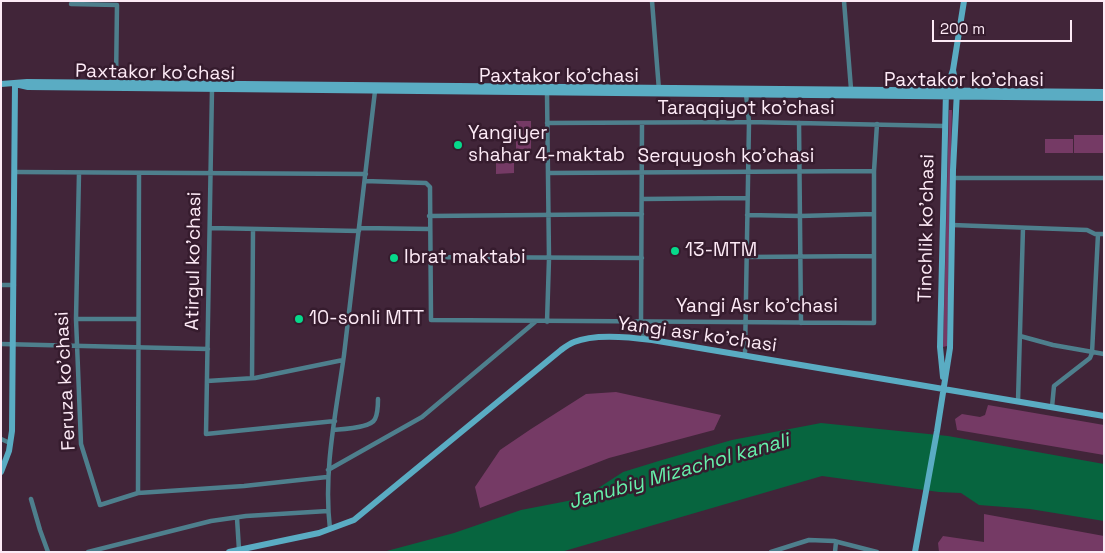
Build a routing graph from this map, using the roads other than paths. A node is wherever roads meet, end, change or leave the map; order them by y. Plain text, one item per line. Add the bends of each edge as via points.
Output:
1 (652, 1) edge
2 (844, 1) edge
3 (964, 1) edge
4 (71, 4) dead end
5 (953, 70) junction
6 (116, 83) junction
7 (1, 84) edge
8 (15, 84) junction
9 (212, 89) junction
10 (851, 89) junction
11 (659, 90) junction
12 (375, 91) junction
13 (547, 92) junction
14 (1104, 92) edge
15 (946, 93) junction
16 (746, 94) junction
17 (957, 94) junction
18 (1104, 98) edge
19 (749, 122) junction
20 (547, 123) junction
21 (642, 123) junction
22 (799, 123) junction
23 (876, 124) junction
24 (944, 126) junction
25 (874, 171) junction
26 (15, 172) junction
27 (747, 172) junction
28 (799, 172) junction
29 (79, 173) junction
30 (548, 173) junction
31 (641, 173) junction
32 (139, 174) junction
33 (211, 174) junction
34 (366, 174) junction
35 (954, 178) junction
36 (1104, 178) edge
37 (365, 181) junction
38 (747, 198) junction
39 (642, 200) junction
40 (642, 214) junction
41 (874, 214) junction
42 (747, 215) junction
43 (429, 216) junction
44 (548, 216) junction
45 (800, 216) junction
46 (952, 225) junction
47 (210, 228) junction
48 (1023, 228) junction
49 (254, 229) junction
50 (429, 229) junction
51 (360, 230) junction
52 (1101, 234) edge
53 (874, 256) junction
54 (430, 257) junction
55 (747, 257) junction
56 (801, 257) junction
57 (642, 258) junction
58 (549, 259) junction
59 (1, 285) edge
60 (14, 285) junction
61 (76, 319) junction
62 (138, 319) junction
63 (535, 322) junction
64 (547, 322) junction
65 (641, 322) junction
66 (746, 323) junction
67 (801, 323) junction
68 (1020, 336) junction
69 (644, 339) junction
70 (1, 344) edge
71 (13, 344) junction
72 (76, 346) junction
73 (138, 347) junction
74 (208, 349) junction
75 (1092, 353) junction
76 (1104, 354) edge
77 (745, 355) junction
78 (343, 360) junction
79 (252, 378) junction
80 (207, 381) junction
81 (944, 388) junction
82 (378, 399) dead end
83 (1018, 401) junction
84 (1052, 407) junction
85 (1104, 416) edge
86 (335, 421) junction
87 (334, 430) junction
88 (1, 440) edge
89 (10, 443) junction
90 (328, 470) junction
91 (1, 472) edge
92 (327, 477) junction
93 (138, 493) junction
94 (31, 499) dead end
95 (328, 511) junction
96 (237, 518) junction
97 (330, 529) junction
98 (836, 542) junction
99 (239, 550) junction
100 (48, 552) edge
101 (88, 552) edge
102 (229, 552) edge
103 (771, 552) edge
104 (835, 552) edge
105 (877, 552) edge
106 (915, 552) edge

1 - 11 street
2 - 10 street
3 - 5 main road, Tinchlik ko'chasi
4 - 6 street via 117,5
5 - 15 main road, Tinchlik ko'chasi
5 - 17 main road, Tinchlik ko'chasi
6 - 8 main road, Paxtakor ko'chasi
6 - 11 main road, Paxtakor ko'chasi
7 - 8 main road, Paxtakor ko'chasi
8 - 9 main road, Paxtakor ko'chasi via 28,87
8 - 26 main road
9 - 12 main road, Paxtakor ko'chasi
9 - 33 street, Atirgul ko'chasi
10 - 11 main road, Paxtakor ko'chasi
10 - 15 main road, Paxtakor ko'chasi
11 - 13 main road, Paxtakor ko'chasi
11 - 16 main road, Paxtakor ko'chasi
12 - 13 main road, Paxtakor ko'chasi
12 - 34 street
13 - 20 street
14 - 17 main road, Paxtakor ko'chasi
15 - 16 main road, Paxtakor ko'chasi
15 - 17 main road, Paxtakor ko'chasi
15 - 24 main road, Tinchlik ko'chasi
16 - 19 street
17 - 18 main road, Paxtakor ko'chasi
17 - 35 main road, Tinchlik ko'chasi
19 - 21 street, Taraqqiyot ko'chasi
19 - 22 street, Taraqqiyot ko'chasi
19 - 27 street
20 - 21 street, Taraqqiyot ko'chasi
20 - 30 street
21 - 31 street
22 - 23 street, Taraqqiyot ko'chasi
22 - 28 street
23 - 24 street, Taraqqiyot ko'chasi
23 - 25 street
24 - 81 main road, Tinchlik ko'chasi via 940,347
25 - 28 street, Serquyosh ko'chasi
25 - 41 street
26 - 29 street
26 - 60 main road
27 - 28 street, Serquyosh ko'chasi
27 - 31 street, Serquyosh ko'chasi
27 - 38 street
28 - 45 street
29 - 32 street
29 - 61 street, Feruza ko'chasi
30 - 31 street, Serquyosh ko'chasi
30 - 44 street
31 - 39 street
32 - 33 street
32 - 62 street
33 - 34 street
33 - 47 street, Atirgul ko'chasi
34 - 37 street
35 - 36 street
35 - 46 main road, Tinchlik ko'chasi
37 - 43 street via 428,184
37 - 51 street
38 - 39 street
38 - 42 street
39 - 40 street
40 - 44 street
40 - 57 street
41 - 45 street
41 - 53 street
42 - 45 street
42 - 55 street
43 - 44 street
43 - 50 street
44 - 58 street
45 - 56 street
46 - 48 street
46 - 81 main road, Tinchlik ko'chasi via 950,348
47 - 49 street
47 - 74 street, Atirgul ko'chasi
48 - 52 street via 1087,230
48 - 68 street
49 - 51 street
49 - 79 street
50 - 51 street
50 - 54 street
51 - 78 street
52 - 75 street
53 - 56 street
53 - 67 street, Yangi Asr ko'chasi via 874,323
54 - 58 street
54 - 63 street, Yangi Asr ko'chasi via 431,320
55 - 56 street
55 - 66 street
56 - 67 street
57 - 58 street
57 - 65 street
58 - 64 street
59 - 60 street
60 - 71 main road
61 - 62 street
61 - 72 street, Feruza ko'chasi
62 - 73 street
63 - 64 street, Yangi Asr ko'chasi
63 - 90 street via 422,417
64 - 65 street, Yangi Asr ko'chasi
65 - 66 street, Yangi Asr ko'chasi
65 - 69 street
66 - 67 street, Yangi Asr ko'chasi
66 - 77 street
68 - 75 street
68 - 83 street
69 - 77 main road, Yangi asr ko'chasi
69 - 97 main road, Yangi asr ko'chasi via 614,337 573,342 354,520
70 - 71 street
71 - 72 street
71 - 89 main road
72 - 73 street
72 - 93 street, Feruza ko'chasi via 81,444 100,505
73 - 74 street
73 - 93 street
74 - 80 street, Atirgul ko'chasi
75 - 76 street
75 - 84 street via 1054,386
77 - 81 main road, Yangi asr ko'chasi
78 - 79 street
78 - 86 street
79 - 80 street
80 - 86 street, Atirgul ko'chasi via 206,434
81 - 83 main road, Yangi asr ko'chasi
81 - 106 main road, Tinchlik ko'chasi
82 - 87 street via 374,421 365,426
83 - 84 main road, Yangi asr ko'chasi
84 - 85 main road, Yangi asr ko'chasi
86 - 87 street
87 - 90 street
88 - 89 street
89 - 91 main road
90 - 92 street
92 - 93 street, Feruza ko'chasi
92 - 95 street
94 - 100 street
95 - 96 street
95 - 97 street
96 - 99 street
96 - 101 street via 211,521
97 - 99 main road, Yangi asr ko'chasi
98 - 103 street via 809,540
98 - 104 street
98 - 105 street
99 - 102 main road, Yangi asr ko'chasi

